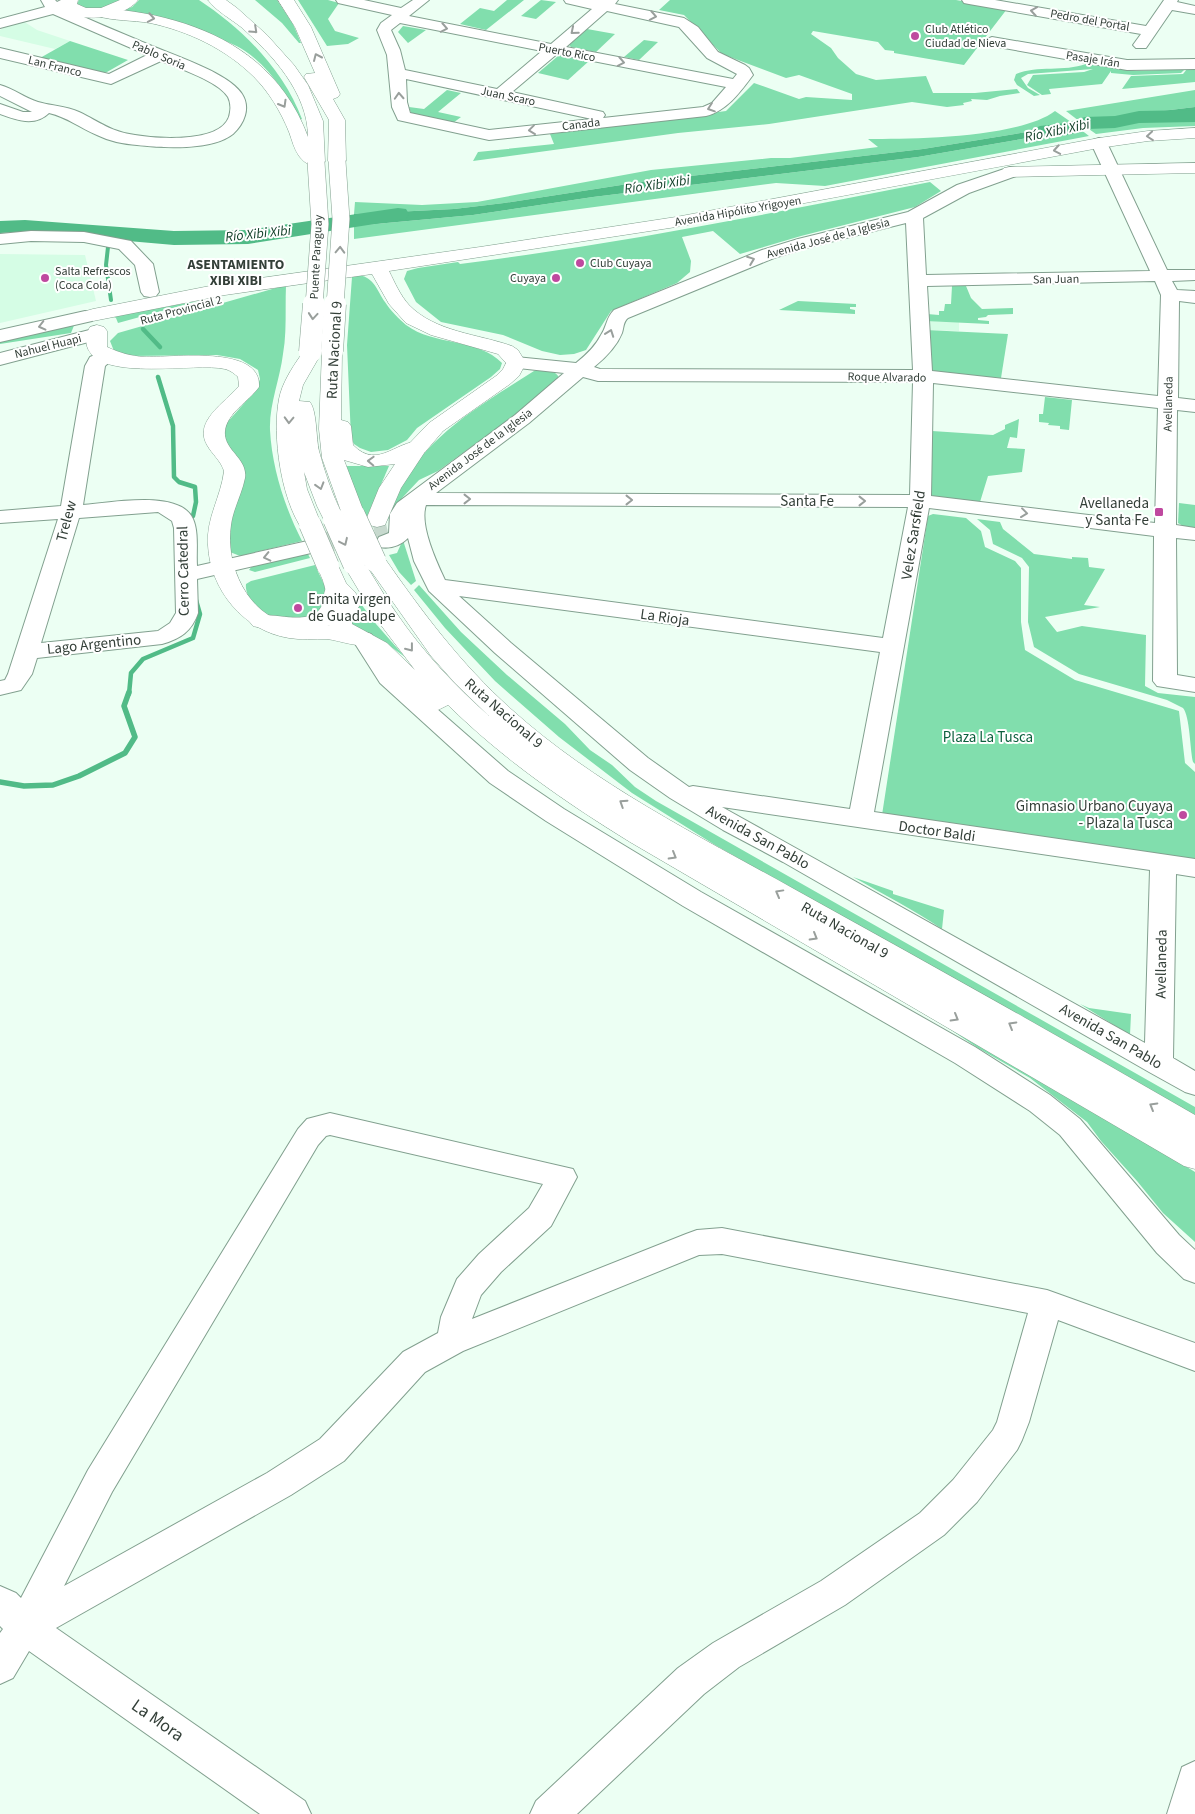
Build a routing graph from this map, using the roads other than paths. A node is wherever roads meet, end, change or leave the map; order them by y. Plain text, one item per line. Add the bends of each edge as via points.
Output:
1 (130, 0) edge
2 (216, 0) edge
3 (237, 0) edge
4 (286, 0) edge
5 (343, 0) edge
6 (422, 0) edge
7 (571, 0) edge
8 (70, 1) edge
9 (977, 1) edge
10 (1170, 2) edge
11 (608, 3) edge
12 (51, 4) edge
13 (1195, 10) edge
14 (94, 12) junction
15 (400, 15) junction
16 (0, 22) edge
17 (1151, 31) junction
18 (992, 42) dead end
19 (552, 49) junction
20 (0, 53) edge
21 (161, 56) junction
22 (1195, 64) edge
23 (1127, 65) junction
24 (398, 73) junction
25 (742, 80) junction
26 (0, 90) edge
27 (500, 95) junction
28 (34, 106) junction
29 (0, 110) edge
30 (337, 120) junction
31 (617, 120) junction
32 (1195, 133) edge
33 (1099, 143) junction
34 (1033, 154) junction
35 (992, 161) junction
36 (316, 162) junction
37 (1195, 168) edge
38 (1111, 170) junction
39 (1040, 171) junction
40 (923, 176) junction
41 (965, 181) junction
42 (914, 216) junction
43 (0, 239) edge
44 (378, 267) junction
45 (1195, 275) edge
46 (1161, 276) junction
47 (279, 281) joint
48 (917, 282) junction
49 (150, 292) dead end
50 (1170, 295) junction
51 (1195, 297) edge
52 (95, 326) junction
53 (0, 336) edge
54 (0, 349) edge
55 (106, 356) junction
56 (309, 356) junction
57 (0, 358) edge
58 (333, 360) junction
59 (516, 363) junction
60 (580, 369) junction
61 (923, 376) junction
62 (1168, 402) junction
63 (1195, 406) edge
64 (417, 447) junction
65 (418, 499) junction
66 (920, 501) junction
67 (159, 506) joint
68 (71, 511) junction
69 (0, 517) edge
70 (344, 517) junction
71 (220, 524) junction
72 (185, 528) junction
73 (1165, 530) junction
74 (1195, 534) edge
75 (380, 541) junction
76 (323, 564) junction
77 (186, 575) junction
78 (226, 576) junction
79 (437, 586) junction
80 (261, 621) junction
81 (162, 636) joint
82 (362, 639) junction
83 (894, 647) junction
84 (26, 652) junction
85 (1195, 685) edge
86 (7, 686) edge
87 (680, 792) junction
88 (860, 820) junction
89 (639, 836) junction
90 (1163, 863) junction
91 (1195, 868) edge
92 (1159, 1064) junction
93 (1195, 1084) edge
94 (1195, 1130) edge
95 (1195, 1157) edge
96 (1195, 1270) edge
97 (1047, 1304) junction
98 (452, 1341) junction
99 (1195, 1357) edge
100 (12, 1615) edge
101 (0, 1666) edge
102 (1195, 1780) edge
103 (292, 1814) edge
104 (549, 1814) edge
105 (1186, 1814) edge

1 - 14 main road via 122,7
2 -> 36 main road via 253,28 289,69 315,122
3 - 30 main road via 276,31 292,50
30 -> 4 main road, Ruta Nacional 9 via 326,77 303,27
5 - 15 street, Puerto Rico
6 - 15 street
7 - 11 street
8 - 12 street
8 - 14 main road via 69,6 73,8
17 -> 9 street, Pedro del Portal via 1073,11
10 - 13 street
10 - 17 street
11 -> 19 street
11 -> 25 street via 687,24 709,53 736,64 744,71
12 - 14 street
12 - 16 street
12 - 21 street, Pablo Soria
14 -> 36 main road via 139,16 180,26 224,46 267,81 295,126 305,152
15 -> 19 street, Puerto Rico
15 - 24 street via 384,30 392,45
17 - 23 street
18 - 23 street, Pasaje Irán
19 -> 25 street, Puerto Rico
19 - 27 street
20 - 21 street, Lan Franco via 111,79
21 - 28 street, Pablo Soria via 190,68 235,94 239,109 229,130 213,138 193,141 130,139 107,134 70,114
22 - 23 street, Pasaje Irán
24 - 27 street, Juan Scaro
31 -> 24 street, Canada via 489,135 404,117 400,112
25 -> 31 street, Canada via 718,106 706,111
26 - 28 street
27 - 31 street, Juan Scaro
28 - 29 street via 42,112 27,118
58 -> 30 main road, Ruta Nacional 9, bridge via 341,220
32 -> 33 main road, Avenida Hipólito Yrigoyen
33 -> 34 main road, Avenida Hipólito Yrigoyen
33 - 38 street, Avellaneda
34 - 35 main road, Avenida Hipólito Yrigoyen
34 - 39 main road via 1027,162
35 - 40 main road, Avenida Hipólito Yrigoyen
35 - 41 street, Avenida José de la Iglesia via 976,168
36 -> 56 main road, Puente Paraguay, bridge via 320,224
37 - 38 main road
38 - 39 main road
38 - 46 street, Avellaneda
39 - 41 main road via 1010,172
40 - 41 main road
40 - 44 main road, Avenida Hipólito Yrigoyen via 676,222
41 - 42 street, Avenida José de la Iglesia
42 - 48 street, Velez Sarsfield
60 -> 42 street, Avenida José de la Iglesia via 602,349 621,314 768,254 804,242
43 - 49 street via 84,237 125,245 144,264
44 - 47 main road, Avenida Hipólito Yrigoyen
44 - 59 main road via 389,290 410,317 431,328 506,350
45 - 46 street, San Juan
46 - 48 street, San Juan
46 - 50 street, Avellaneda
47 - 52 main road, Ruta Provincial 2 via 235,296
48 - 61 street, Velez Sarsfield
50 - 51 street
50 - 62 street, Avellaneda
52 -> 53 street, Ruta Provincial 2
52 - 54 street, Ruta Provincial 2
52 - 55 main road via 98,351
52 - 57 street, Nahuel Huapi
55 - 68 street, Trelew via 95,366
55 - 71 main road via 132,361 226,364 247,374 250,382 246,391 223,414 215,428 217,444 230,460 235,476
56 -> 70 main road, Ruta Nacional 9 via 303,386 306,438 324,499
56 -> 76 main road, bridge via 289,400 288,445 296,489
64 -> 58 main road via 397,458 372,462 354,458 347,452 342,446 340,387
58 - 70 main road, Ruta Nacional 9 via 330,429
59 - 60 street, Roque Alvarado
59 - 64 main road via 503,380 436,427
60 - 61 street, Roque Alvarado via 598,375
60 - 65 street, Avenida José de la Iglesia via 522,419 440,478
61 - 62 street, Roque Alvarado
61 - 66 street, Velez Sarsfield
62 - 63 street, Roque Alvarado
62 - 73 street, Avellaneda
64 - 75 main road via 390,488
65 -> 66 street, Santa Fe
65 - 75 street, Avenida José de la Iglesia via 404,506
65 - 79 street, Avenida San Pablo via 413,516 425,561
66 -> 73 street, Santa Fe
66 - 83 street, Velez Sarsfield
67 - 68 street
67 - 72 street, Cerro Catedral via 182,518
68 - 69 street
68 - 84 street, Trelew
70 - 75 main road, Ruta Nacional 9, bridge
71 - 72 street
71 - 78 main road via 219,547
72 - 77 street, Cerro Catedral
73 - 74 street, Santa Fe
73 - 85 street, Avellaneda via 1165,681
75 -> 89 main road, Ruta Nacional 9 via 408,645 422,664 496,737 572,795
94 -> 75 main road, Ruta Nacional 9 via 629,807 552,755 484,698 443,655
76 - 78 street
76 - 80 main road via 337,600 322,618 294,626
76 - 82 main road via 349,603 340,618 341,627
77 - 78 street
77 - 81 street, Cerro Catedral via 187,613 184,625 178,631
78 - 80 main road via 247,610
79 - 83 street, La Rioja
79 - 87 street, Avenida San Pablo via 477,626 639,764
80 - 82 main road via 288,631 332,633
81 - 84 street, Lago Argentino
82 - 89 main road via 378,648 403,673 550,794 580,812
82 - 96 street via 388,678 499,776 555,815 685,894 893,1012 1040,1103 1070,1127 1168,1244
83 - 88 street, Velez Sarsfield
84 - 86 street, Trelew via 20,674
87 - 88 street, Doctor Baldi
87 - 92 street, Avenida San Pablo
88 - 90 street, Doctor Baldi
89 -> 95 main road, Ruta Nacional 9
90 - 91 street, Doctor Baldi
90 - 92 street, Avellaneda
92 - 93 street, Avenida San Pablo
97 - 98 street via 722,1241 697,1243
97 - 99 street
97 - 104 street via 1005,1440 965,1491 932,1524 840,1588 726,1655 691,1681
98 - 100 street via 414,1362 332,1450 279,1484
98 - 100 street via 468,1288 540,1217 562,1177 330,1124 317,1126 100,1481
100 - 101 street
100 - 103 street, La Mora
102 - 105 street

